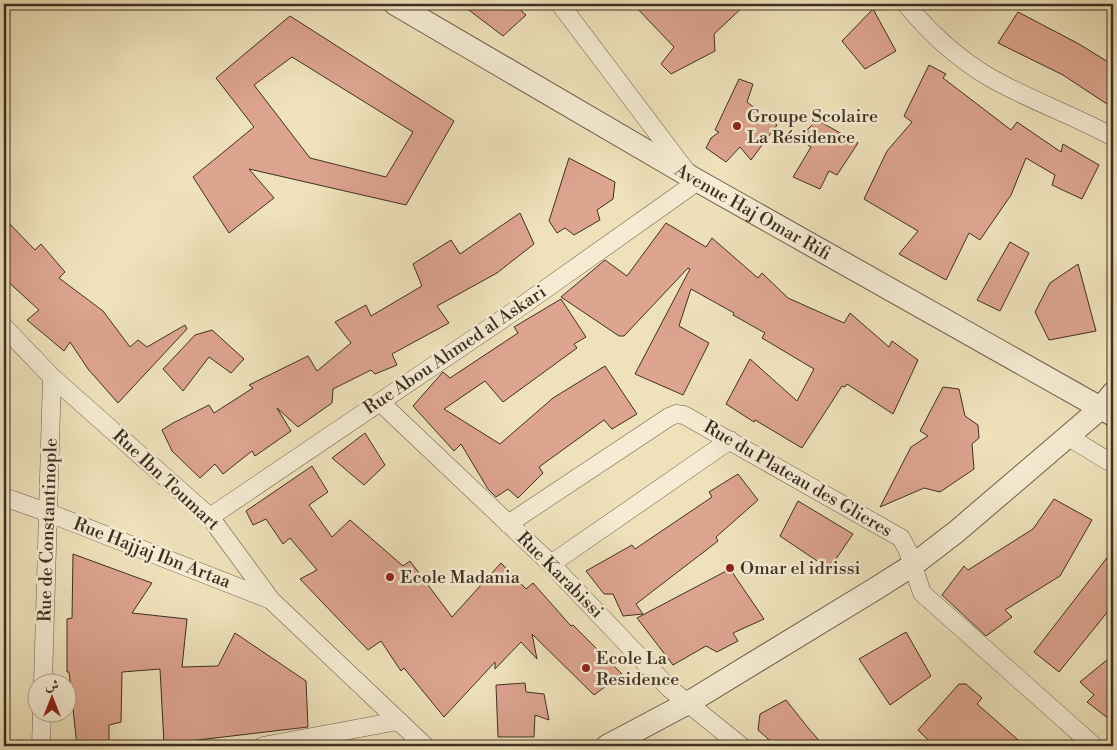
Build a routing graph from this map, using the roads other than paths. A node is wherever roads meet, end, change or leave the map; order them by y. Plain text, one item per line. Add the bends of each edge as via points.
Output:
1 (395, 4) edge
2 (560, 4) edge
3 (906, 4) edge
4 (1113, 137) edge
5 (693, 177) junction
6 (4, 327) edge
7 (52, 377) junction
8 (380, 402) junction
9 (1109, 405) edge
10 (1067, 436) junction
11 (730, 440) junction
12 (1113, 464) edge
13 (4, 497) edge
14 (50, 513) junction
15 (210, 517) junction
16 (508, 524) junction
17 (552, 564) junction
18 (913, 565) junction
19 (271, 600) junction
20 (43, 672) edge
21 (688, 703) junction
22 (398, 721) junction
23 (42, 722) edge
24 (41, 746) edge
25 (263, 746) edge
26 (425, 746) edge
27 (607, 746) edge
28 (741, 746) edge
29 (1094, 746) edge

1 - 5 street, Avenue Haj Omar Rifi
2 - 5 street
3 - 4 street via 968,64 1022,94
5 - 8 street, Rue Abou Ahmed al Askari via 513,312
5 - 9 street, Avenue Haj Omar Rifi
6 - 7 street, Rue Ibn Toumart
7 - 14 street, Rue de Constantinople
7 - 15 street, Rue Ibn Toumart
8 - 15 street, Rue Abou Ahmed al Askari
8 - 16 street, Rue Karabissi
9 - 10 street
10 - 12 street
10 - 18 street
11 - 16 street, Rue du Plateau des Glieres via 684,415 668,417
11 - 17 street
11 - 18 street, Rue du Plateau des Glieres via 901,538
13 - 14 street, Rue Hajjaj Ibn Artaa
14 - 19 street, Rue Hajjaj Ibn Artaa
14 - 20 street, Rue de Constantinople
15 - 19 street, Rue Ibn Toumart
16 - 17 street, Rue Karabissi
17 - 21 street, Rue Karabissi via 668,688
18 - 21 street
18 - 29 street, Rue du Plateau des Glieres via 922,593
19 - 22 street, Rue Ibn Toumart
21 - 27 street
21 - 28 street, Rue Karabissi
22 - 25 street
22 - 26 street, Rue Ibn Toumart
23 - 24 street

